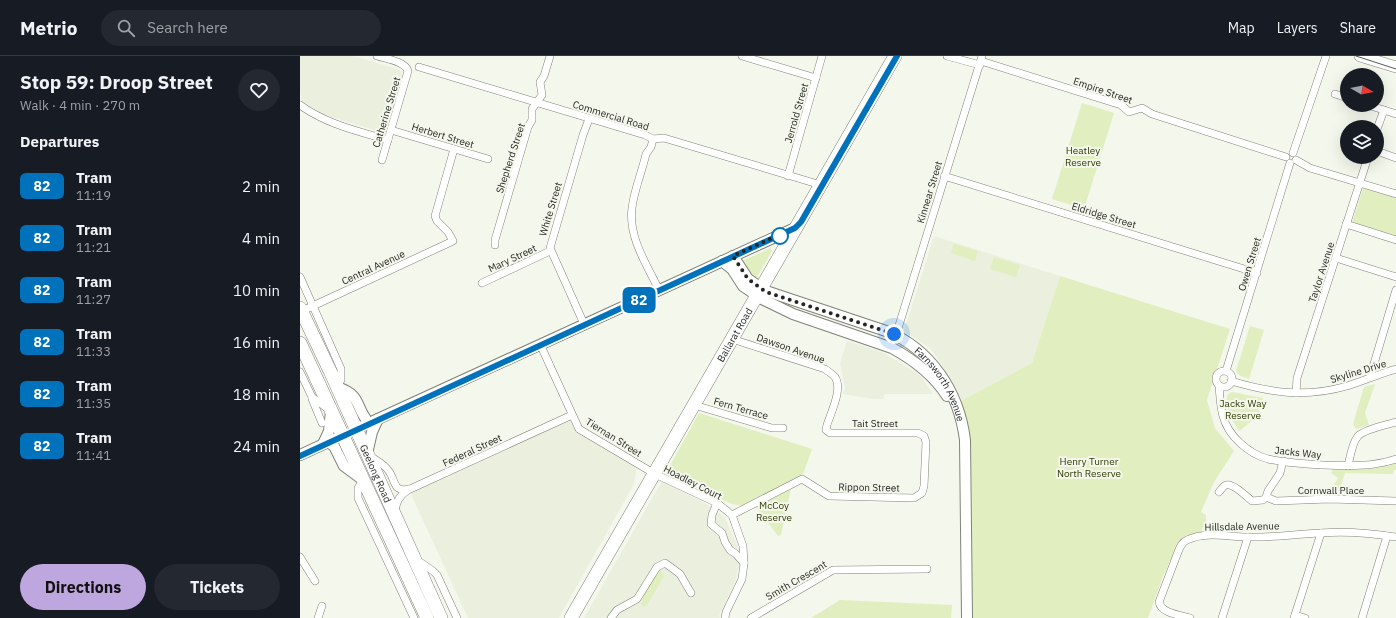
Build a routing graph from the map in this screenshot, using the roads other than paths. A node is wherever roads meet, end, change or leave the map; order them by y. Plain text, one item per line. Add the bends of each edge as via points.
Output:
1 (377, 56) edge
2 (550, 56) edge
3 (742, 56) edge
4 (822, 56) edge
5 (895, 56) edge
6 (947, 56) edge
7 (1326, 56) edge
8 (1365, 57) edge
9 (981, 61) edge
10 (418, 67) dead end
11 (1396, 67) edge
12 (816, 78) junction
13 (1335, 94) dead end
14 (1340, 96) edge
15 (536, 102) junction
16 (300, 105) edge
17 (1384, 110) edge
18 (1396, 114) edge
19 (589, 119) junction
20 (391, 130) junction
21 (653, 139) junction
22 (388, 140) junction
23 (454, 149) junction
24 (1384, 154) edge
25 (1291, 158) junction
26 (1396, 158) edge
27 (488, 159) dead end
28 (382, 160) dead end
29 (1366, 164) edge
30 (788, 176) junction
31 (944, 176) junction
32 (1359, 183) junction
33 (821, 185) junction
34 (1396, 194) edge
35 (1346, 224) junction
36 (797, 227) junction
37 (1396, 240) edge
38 (495, 245) dead end
39 (550, 251) junction
40 (733, 256) junction
41 (1336, 258) junction
42 (722, 261) junction
43 (1257, 273) junction
44 (300, 277) edge
45 (1396, 277) edge
46 (482, 283) dead end
47 (659, 290) junction
48 (1396, 290) edge
49 (759, 292) junction
50 (305, 308) edge
51 (822, 310) junction
52 (848, 318) junction
53 (818, 322) junction
54 (584, 324) junction
55 (844, 331) junction
56 (896, 335) junction
57 (732, 339) junction
58 (300, 343) edge
59 (540, 344) junction
60 (892, 348) junction
61 (322, 354) junction
62 (1396, 369) edge
63 (313, 371) junction
64 (1226, 371) junction
65 (300, 372) edge
66 (1370, 377) junction
67 (1232, 381) junction
68 (1220, 386) junction
69 (337, 387) junction
70 (1296, 393) junction
71 (311, 395) junction
72 (694, 405) junction
73 (332, 411) junction
74 (572, 415) junction
75 (374, 421) junction
76 (1396, 422) edge
77 (322, 423) dead end
78 (783, 428) dead end
79 (356, 429) junction
80 (826, 430) joint
81 (343, 435) junction
82 (326, 443) junction
83 (368, 454) junction
84 (300, 455) edge
85 (1396, 459) edge
86 (1283, 461) junction
87 (966, 464) junction
88 (1348, 466) junction
89 (655, 474) junction
90 (363, 480) junction
91 (409, 489) junction
92 (1219, 492) dead end
93 (922, 493) joint
94 (1266, 497) junction
95 (1396, 501) edge
96 (717, 503) junction
97 (732, 515) junction
98 (396, 517) junction
99 (1322, 532) junction
100 (1388, 536) junction
101 (1248, 537) junction
102 (1396, 537) edge
103 (300, 557) edge
104 (415, 559) junction
105 (744, 563) junction
106 (927, 569) dead end
107 (315, 580) dead end
108 (691, 593) dead end
109 (322, 606) dead end
110 (571, 616) edge
111 (1295, 616) edge
112 (1180, 617) edge
113 (318, 618) edge
114 (414, 618) edge
115 (428, 618) edge
116 (441, 618) edge
117 (457, 618) edge
118 (611, 618) edge
119 (725, 618) edge
120 (750, 618) edge
121 (967, 618) edge
122 (1190, 618) edge
123 (1222, 618) edge
124 (1305, 618) edge
125 (1362, 618) edge

1 - 20 street, Catherine Street via 408,68
2 - 15 street, Shepherd Street via 540,82 542,95
3 - 12 street
4 - 12 street, Jerrold Street
5 - 33 highway, Ballarat Road
6 - 9 street
7 - 25 street, Owen Street
8 - 11 main road
9 - 25 street, Empire Street via 1121,105 1130,112 1142,108 1152,114
9 - 31 street, Kinnear Street
10 - 15 street, Commercial Road
12 - 30 street, Jerrold Street
13 - 14 street
15 - 19 street, Commercial Road
15 - 38 street, Shepherd Street
16 - 22 street via 327,120
17 - 18 street
19 - 21 street, Commercial Road
19 - 39 street, White Street
20 - 22 street, Catherine Street
20 - 23 street, Herbert Street
21 - 30 street, Commercial Road via 664,138
21 - 47 street via 634,197 632,217 637,243
22 - 28 street, Catherine Street
23 - 27 street, Herbert Street
23 - 50 street, Central Avenue via 435,214 453,241
24 - 26 street
25 - 32 street via 1310,168
25 - 43 street, Owen Street
29 - 32 street, Taylor Avenue
30 - 33 street, Commercial Road
31 - 43 street, Eldridge Street
31 - 56 street, Kinnear Street
32 - 34 street
32 - 35 street, Taylor Avenue
33 - 36 highway, Ballarat Road
35 - 37 street
35 - 41 street, Taylor Avenue
36 - 40 street
36 - 49 highway, Ballarat Road
39 - 46 street, Mary Street
39 - 54 street, White Street
40 - 42 street
40 - 49 street, Farnsworth Avenue
41 - 45 street
41 - 70 street, Taylor Avenue via 1296,378
42 - 47 street
42 - 49 street, Farnsworth Avenue via 732,269 743,286
43 - 64 street, Owen Street
44 - 50 street
47 - 54 street
48 - 66 street
49 - 51 street, Farnsworth Avenue
49 - 53 street, Farnsworth Avenue via 790,312
49 - 57 highway, Ballarat Road
50 - 61 highway, Geelong Road
50 - 69 street via 342,370
51 - 52 street, Farnsworth Avenue
51 - 53 street
52 - 55 street
52 - 56 street, Farnsworth Avenue
53 - 55 street, Farnsworth Avenue
54 - 59 street
55 - 60 street, Farnsworth Avenue
56 - 60 street
56 - 87 street, Farnsworth Avenue via 926,357 949,388 959,409 965,440
57 - 72 highway, Ballarat Road
57 - 80 street, Dawson Avenue via 824,369 834,376 838,385 837,392
58 - 63 highway, Geelong Road
59 - 74 street, Tiernan Street
59 - 75 street
60 - 87 street, Farnsworth Avenue via 925,369 945,393 959,425
61 - 63 highway via 321,374 317,375
61 - 69 highway, Geelong Road
62 - 66 street, Skyline Drive
63 - 73 highway, Geelong Road
64 - 67 street
64 - 68 street via 1221,371 1217,375 1216,380
65 - 71 street
66 - 70 street, Skyline Drive via 1326,391
67 - 68 street via 1226,387
67 - 70 street, Skyline Drive via 1262,390
68 - 86 street, Jacks Way via 1223,418 1235,438 1248,450 1266,459
69 - 75 street via 354,397 363,414
69 - 79 highway, Geelong Road
71 - 73 street
71 - 77 street
72 - 78 street, Fern Terrace via 772,428
72 - 89 highway, Ballarat Road
73 - 81 highway, Geelong Road
73 - 82 street
74 - 89 street, Tiernan Street via 579,429
74 - 91 street, Federal Street
75 - 79 street
75 - 83 street
76 - 88 street via 1364,432 1357,437
79 - 81 highway
79 - 83 highway, Geelong Road
80 - 93 street, Tait Street via 918,433 924,436 926,456
81 - 82 street
81 - 90 highway, Geelong Road
82 - 84 street
82 - 90 street via 333,445 344,466
83 - 91 street via 387,469 398,489
83 - 98 highway, Geelong Road
85 - 88 street, Jacks Way via 1382,464
86 - 88 street, Jacks Way
86 - 94 street via 1280,473
87 - 121 street, Farnsworth Avenue
89 - 96 street, Hoadley Court
89 - 110 highway, Ballarat Road
90 - 114 street via 358,488 358,498
90 - 115 highway, Geelong Road
91 - 98 street, Federal Street via 398,499
92 - 94 street, Cornwall Place via 1229,485 1252,501 1263,500
93 - 97 street, Rippon Street via 914,498 829,496 802,479
94 - 95 street, Cornwall Place via 1276,501
96 - 97 street, Hoadley Court
96 - 105 street via 711,524 722,532 730,550
97 - 105 street via 743,546
98 - 104 highway, Geelong Road
99 - 100 street, Hillsdale Avenue
99 - 101 street, Hillsdale Avenue
99 - 111 street
100 - 102 street, Hillsdale Avenue
100 - 125 street
101 - 112 street, Hillsdale Avenue via 1201,536 1181,544 1159,602 1164,610
101 - 123 street
103 - 107 street
104 - 116 highway, Geelong Road
104 - 117 street via 436,573
105 - 119 street via 742,579
106 - 120 street, Smith Crescent via 833,570
108 - 118 street via 680,574 665,563 657,567 637,599 617,610
109 - 113 street
111 - 124 street
112 - 122 street

